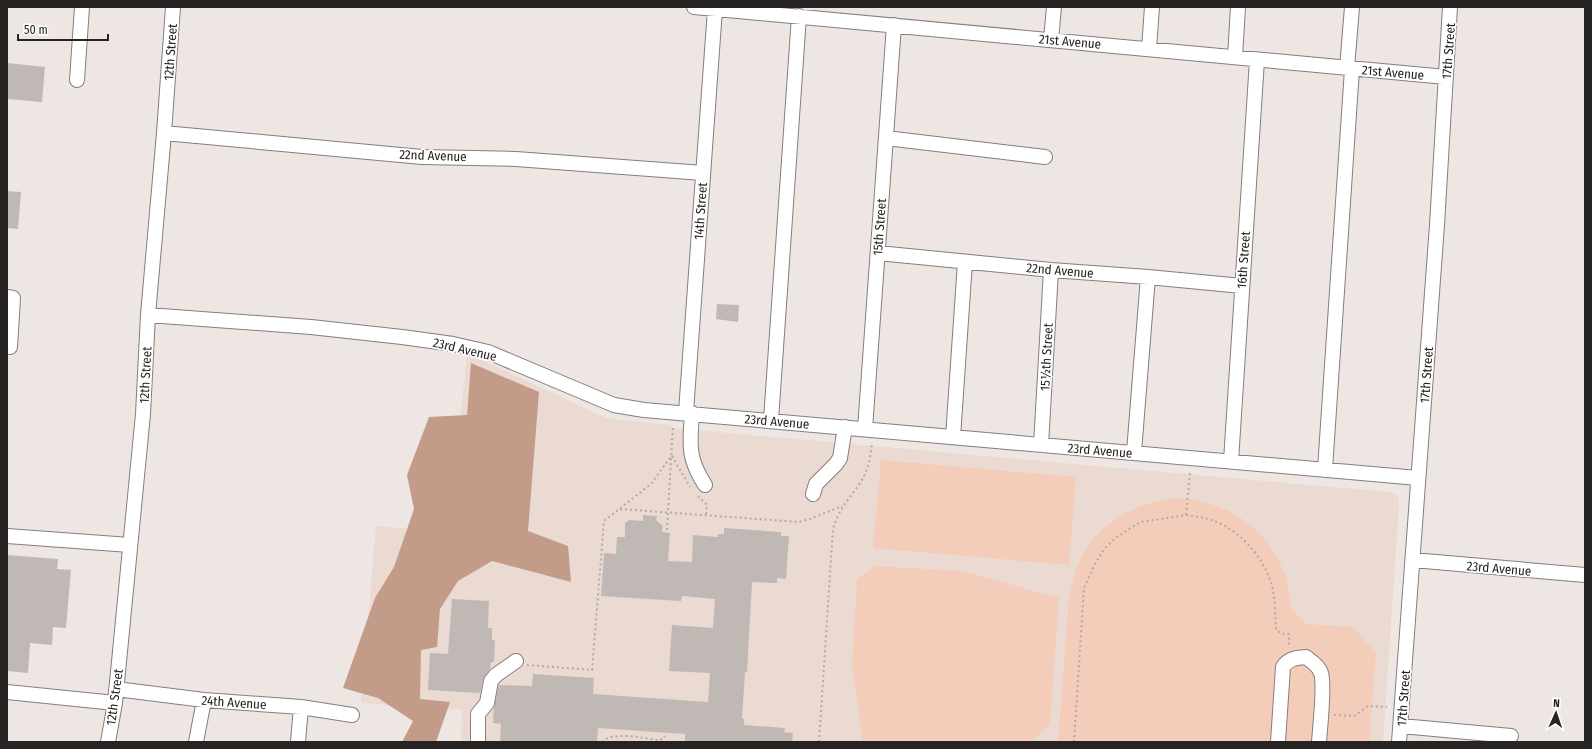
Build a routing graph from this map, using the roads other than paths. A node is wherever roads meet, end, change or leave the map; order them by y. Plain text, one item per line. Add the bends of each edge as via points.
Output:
1 (82, 7) edge
2 (173, 7) edge
3 (694, 7) edge
4 (1054, 7) edge
5 (1152, 7) edge
6 (1238, 7) edge
7 (1352, 7) edge
8 (1450, 7) edge
9 (715, 9) junction
10 (807, 14) edge
11 (894, 25) junction
12 (1051, 40) junction
13 (1149, 49) junction
14 (1235, 57) junction
15 (1257, 60) junction
16 (1349, 68) junction
17 (1446, 77) junction
18 (77, 80) dead end
19 (164, 133) junction
20 (886, 138) junction
21 (1045, 157) dead end
22 (703, 173) junction
23 (878, 253) junction
24 (965, 262) junction
25 (1051, 270) junction
26 (1148, 277) junction
27 (1242, 286) junction
28 (7, 297) edge
29 (148, 315) junction
30 (7, 346) edge
31 (689, 413) junction
32 (771, 420) junction
33 (845, 427) junction
34 (865, 429) junction
35 (953, 437) junction
36 (1041, 444) junction
37 (1134, 452) junction
38 (1231, 461) junction
39 (1325, 469) junction
40 (1418, 478) junction
41 (705, 485) dead end
42 (813, 494) dead end
43 (7, 536) edge
44 (130, 545) junction
45 (1413, 560) junction
46 (1585, 575) edge
47 (516, 661) road end
48 (7, 692) edge
49 (116, 696) junction
50 (204, 700) junction
51 (301, 707) junction
52 (352, 715) dead end
53 (1401, 726) junction
54 (1512, 736) dead end
55 (108, 742) edge
56 (196, 742) edge
57 (298, 742) edge
58 (478, 742) edge
59 (1278, 742) edge
60 (1319, 742) edge
61 (1400, 742) edge

1 - 18 street
2 - 19 street, 12th Street
3 - 9 street, 21st Avenue
4 - 12 street
5 - 13 street
6 - 14 street
7 - 16 street
8 - 17 street, 17th Street
9 - 10 street, 21st Avenue
9 - 22 street, 14th Street
10 - 11 street, 21st Avenue
10 - 32 street
11 - 12 street, 21st Avenue
11 - 20 street, 15th Street
12 - 13 street, 21st Avenue
13 - 14 street, 21st Avenue
14 - 15 street, 21st Avenue
15 - 16 street, 21st Avenue
15 - 27 street, 16th Street
16 - 17 street, 21st Avenue
16 - 39 street
17 - 40 street, 17th Street
19 - 22 street, 22nd Avenue via 422,157 516,159
19 - 29 street, 12th Street
20 - 21 street
20 - 23 street, 15th Street
22 - 31 street, 14th Street
23 - 24 street, 22nd Avenue
23 - 34 street, 15th Street
24 - 25 street, 22nd Avenue
24 - 35 street
25 - 26 street, 22nd Avenue
25 - 36 street, 15½th Street
26 - 27 street, 22nd Avenue
26 - 37 street
27 - 38 street, 16th Street
28 - 30 street via 13,298 10,347
29 - 31 street, 23rd Avenue via 319,328 453,344 488,352 614,405
29 - 44 street, 12th Street via 143,414
31 - 32 street, 23rd Avenue
31 - 41 street, 14th Street via 690,452
32 - 33 street, 23rd Avenue
33 - 34 street, 23rd Avenue
33 - 42 street via 840,458 816,484
34 - 35 street, 23rd Avenue
35 - 36 street, 23rd Avenue
36 - 37 street, 23rd Avenue
37 - 38 street, 23rd Avenue
38 - 39 street, 23rd Avenue
39 - 40 street, 23rd Avenue
40 - 45 street, 17th Street
43 - 44 street
44 - 49 street, 12th Street
45 - 46 street, 23rd Avenue
45 - 53 street, 17th Street
47 - 58 street via 491,681 487,703 478,714
48 - 49 street, 24th Avenue
49 - 50 street, 24th Avenue
49 - 55 street, 12th Street
50 - 51 street, 24th Avenue
50 - 56 street
51 - 52 street, 24th Avenue
51 - 57 street
53 - 54 street
53 - 61 street, 17th Street
59 - 60 street via 1283,667 1286,662 1295,658 1306,657 1322,673

